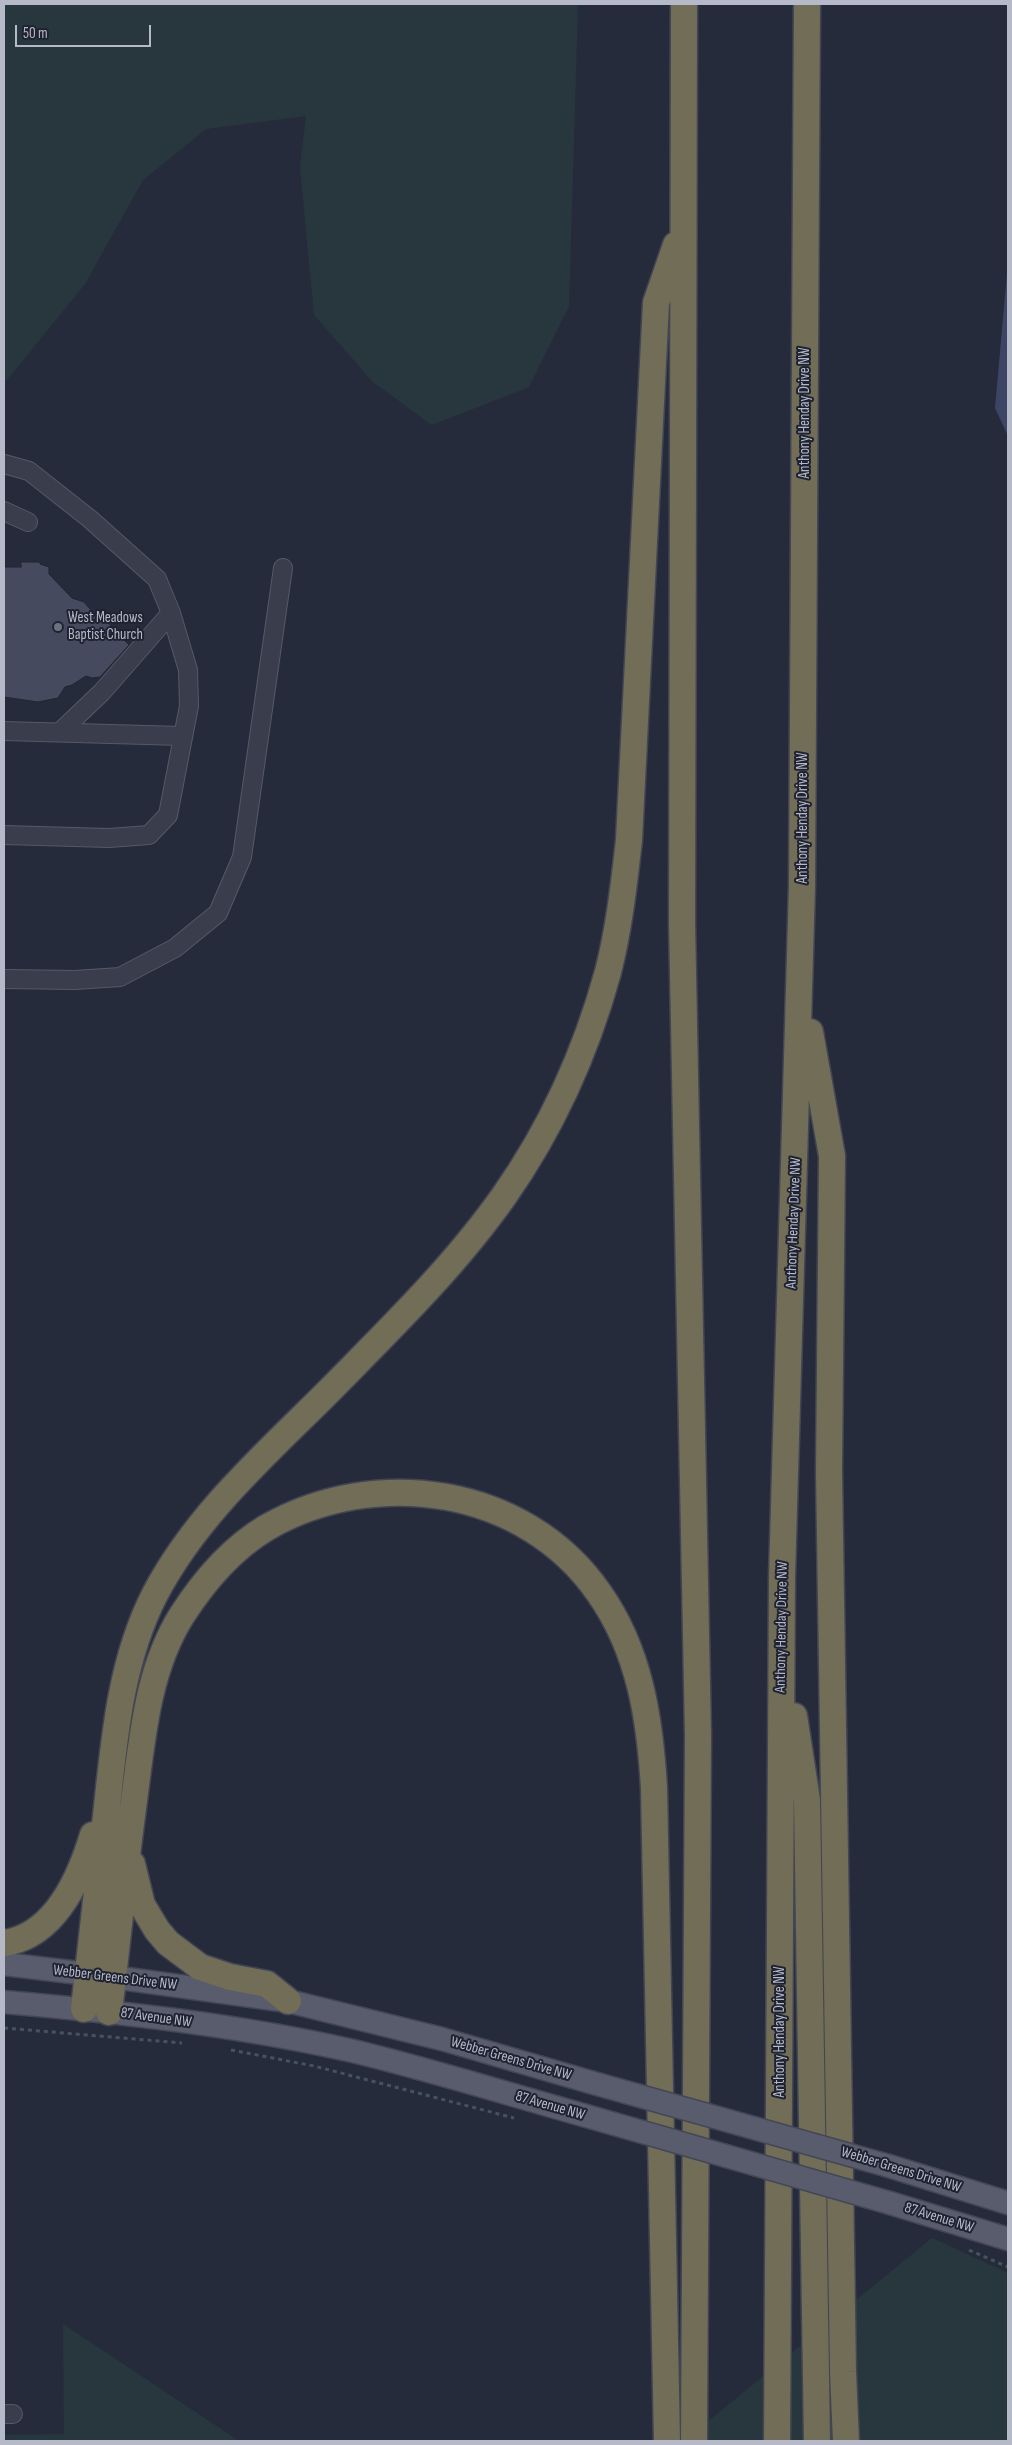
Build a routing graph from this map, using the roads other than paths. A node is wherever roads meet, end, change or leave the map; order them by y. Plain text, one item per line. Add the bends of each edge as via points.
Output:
1 (684, 4) edge
2 (807, 4) edge
3 (683, 226) junction
4 (4, 464) edge
5 (4, 511) edge
6 (28, 522) dead end
7 (283, 568) dead end
8 (171, 613) junction
9 (4, 731) edge
10 (60, 732) junction
11 (182, 736) junction
12 (4, 835) edge
13 (801, 974) junction
14 (4, 979) edge
15 (781, 1634) junction
16 (110, 1776) junction
17 (130, 1836) junction
18 (4, 1943) edge
19 (4, 1964) edge
20 (100, 1976) junction
21 (4, 2002) edge
22 (288, 2002) junction
23 (97, 2010) junction
24 (1008, 2203) edge
25 (1008, 2239) edge
26 (667, 2441) edge
27 (694, 2441) edge
28 (778, 2441) edge
29 (817, 2441) edge
30 (846, 2441) edge

1 - 3 highway
2 - 13 highway, Anthony Henday Drive NW
3 - 16 highway via 656,303 626,872 609,968 581,1053 540,1139 477,1232 395,1324 249,1470 179,1555 154,1596 138,1633 120,1702
3 - 27 highway via 682,922 698,1735
4 - 8 lane via 29,471 157,579
5 - 6 lane
7 - 14 lane via 242,858 218,913 175,948 120,977
8 - 10 lane via 102,692
8 - 11 lane via 188,670 189,706
9 - 10 lane
10 - 11 lane
11 - 12 lane via 168,815 149,835 109,838
13 - 15 highway, Anthony Henday Drive NW
13 - 30 highway via 832,1156 829,1471
15 - 28 highway, Anthony Henday Drive NW
15 - 29 highway via 807,1800
16 - 18 highway via 86,1858 67,1896 38,1927
16 - 20 highway
17 - 20 highway
17 - 22 highway via 133,1870 142,1905 168,1943 200,1967 267,1984
17 - 26 highway via 147,1711 160,1660 180,1618 206,1581 242,1546 264,1530 316,1505 340,1498 393,1492 424,1493 457,1499 510,1517 535,1532 581,1571 599,1592 626,1640 650,1729 654,1788
19 - 20 main road, Webber Greens Drive NW
20 - 22 main road, Webber Greens Drive NW
20 - 23 highway
21 - 23 main road
22 - 24 main road, Webber Greens Drive NW, bridge via 433,2037 889,2166
23 - 25 main road, 87 Avenue NW, bridge via 237,2029 352,2051

